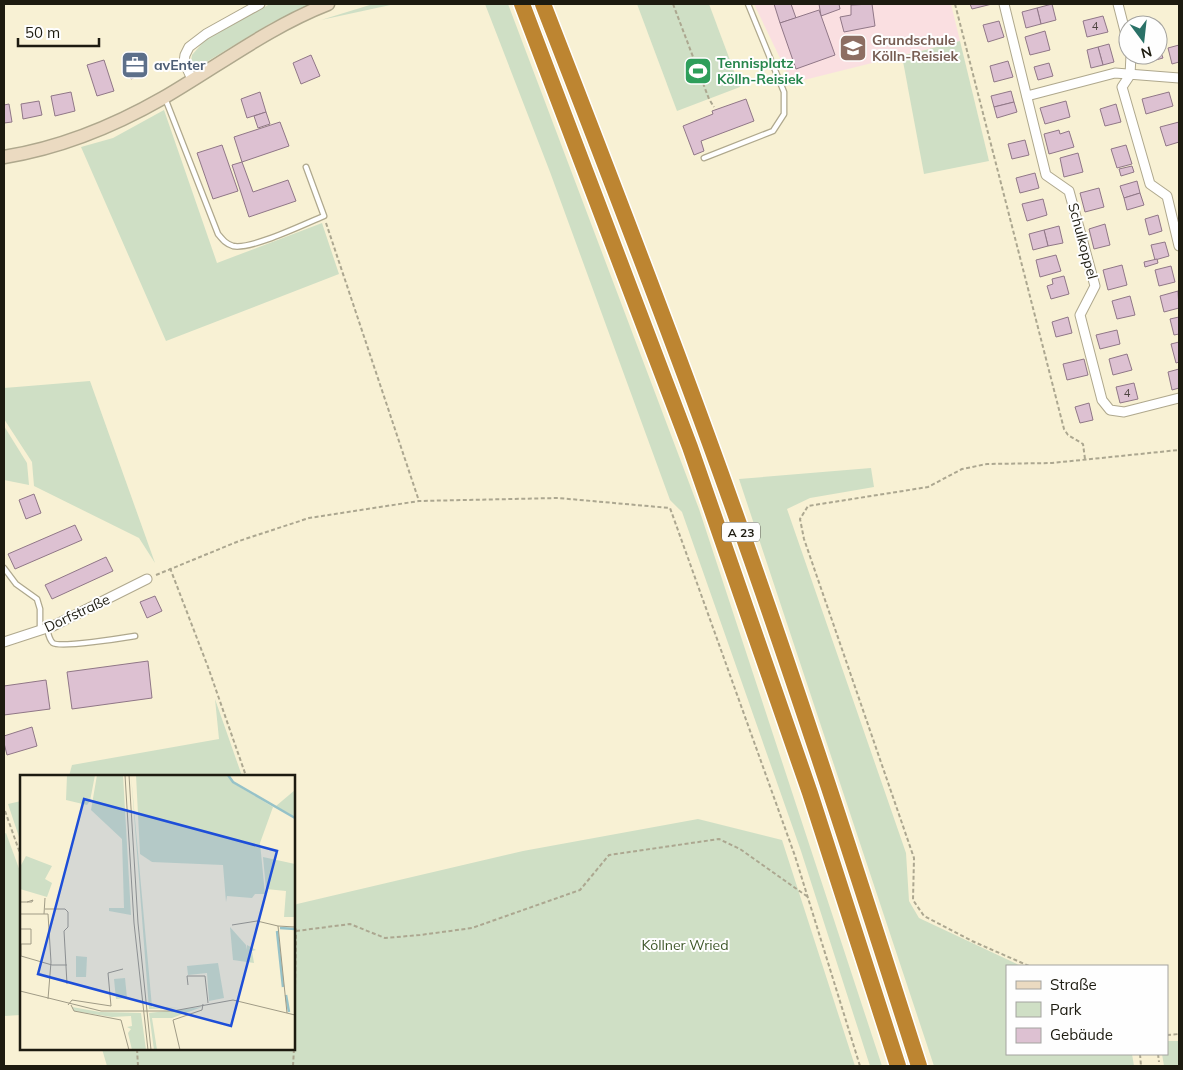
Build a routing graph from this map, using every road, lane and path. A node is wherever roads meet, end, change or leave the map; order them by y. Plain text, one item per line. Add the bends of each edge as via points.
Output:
1 (260, 4) edge
2 (328, 4) edge
3 (522, 4) edge
4 (543, 4) edge
5 (673, 4) edge
6 (748, 4) edge
7 (956, 4) edge
8 (1004, 4) edge
9 (1130, 65) edge
10 (1130, 75) junction
11 (1179, 78) edge
12 (192, 80) junction
13 (1027, 96) junction
14 (165, 97) junction
15 (714, 107) dead end
16 (4, 157) edge
17 (704, 158) dead end
18 (306, 167) dead end
19 (324, 216) junction
20 (1179, 246) edge
21 (1179, 398) edge
22 (1179, 450) edge
23 (1085, 459) junction
24 (419, 501) junction
25 (4, 568) edge
26 (170, 568) junction
27 (147, 579) joint
28 (43, 630) junction
29 (135, 636) dead end
30 (4, 642) edge
31 (246, 775) edge
32 (5, 811) edge
33 (20, 853) edge
34 (808, 898) junction
35 (295, 926) edge
36 (296, 931) junction
37 (1027, 965) edge
38 (295, 990) edge
39 (137, 1050) edge
40 (294, 1050) edge
41 (1158, 1055) edge
42 (1159, 1062) dead end
43 (138, 1066) edge
44 (293, 1066) edge
45 (860, 1066) edge
46 (898, 1066) edge
47 (919, 1066) edge

1 - 12 street via 189,47 184,62
2 - 12 street via 272,31
3 - 46 highway, A 23 via 690,447 810,793
4 - 47 highway, A 23 via 709,441 828,787
5 - 15 path
6 - 17 lane via 784,92 784,114 773,131
7 - 23 path via 1064,429 1082,444
8 - 13 street, Schulkoppel
9 - 10 street
10 - 11 street
10 - 13 street via 1114,73
10 - 20 street via 1122,87 1150,184 1167,196
12 - 14 street
13 - 21 street, Schulkoppel via 1046,175 1069,192 1095,286 1080,315 1102,400 1110,410 1124,412
14 - 16 street via 76,139
14 - 19 lane via 218,234 224,242 249,246
18 - 19 lane
19 - 24 path
22 - 23 path
23 - 37 path via 987,464 962,470 928,487 808,506 800,519 804,539 914,858 913,900 924,916
24 - 26 path via 309,518
24 - 34 path via 558,498 670,508
25 - 28 lane via 16,584 37,599
26 - 27 path
26 - 31 path
27 - 28 street, Dorfstraße
28 - 29 lane via 57,644
28 - 30 street, Dorfstraße
32 - 33 path
34 - 36 path via 740,849 719,839 609,855 580,890 472,928 385,938 350,924
34 - 45 path
35 - 36 path
36 - 38 path
39 - 43 path
40 - 44 path
41 - 42 path

